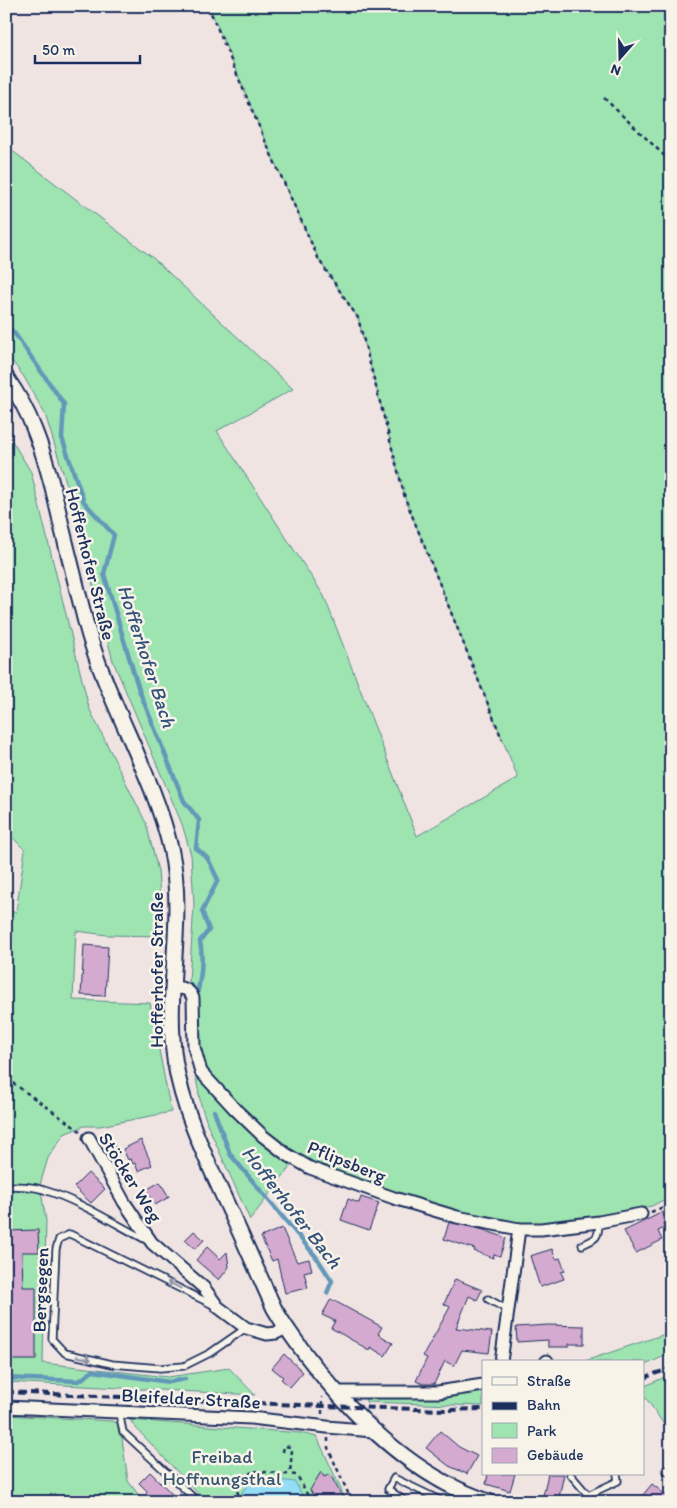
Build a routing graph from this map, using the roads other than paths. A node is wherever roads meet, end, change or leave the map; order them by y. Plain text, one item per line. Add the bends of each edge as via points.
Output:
1 (6, 377) edge
2 (173, 987) junction
3 (89, 1138) road end
4 (6, 1186) edge
5 (641, 1214) road end
6 (599, 1222) junction
7 (519, 1229) junction
8 (152, 1243) junction
9 (582, 1244) dead end
10 (488, 1299) dead end
11 (218, 1307) junction
12 (508, 1310) junction
13 (246, 1328) junction
14 (286, 1328) junction
15 (501, 1360) edge
16 (482, 1385) edge
17 (329, 1392) junction
18 (6, 1407) edge
19 (119, 1412) junction
20 (373, 1431) junction
21 (572, 1476) edge
22 (617, 1476) edge
23 (589, 1498) edge
24 (195, 1499) dead end
25 (406, 1502) edge
26 (444, 1502) edge
27 (490, 1502) edge

1 - 2 street, Hofferhofer Straße via 34,428 53,488 92,645 114,704 152,788 167,836 177,905
2 - 7 street, Pflipsberg via 185,988 193,998 194,1047 202,1072 234,1108 286,1154 310,1168 394,1198 457,1217
2 - 14 street, Hofferhofer Straße via 175,1062 184,1100 198,1142
3 - 8 street, Stöcker Weg via 124,1202
4 - 8 lane, Bergsegen via 27,1186 68,1199
5 - 6 street, Pflipsberg
6 - 7 street, Pflipsberg
6 - 9 lane via 599,1233 595,1239
7 - 12 street
8 - 11 street, Bergsegen via 204,1288
10 - 12 lane
11 - 13 street, Bergsegen
11 -> 13 lane, Bergsegen via 70,1234 59,1239 52,1339 65,1353 112,1364 160,1368 184,1366 210,1353
12 - 15 street
13 - 14 street, Bergsegen via 267,1334
14 - 17 street, Hofferhofer Straße
16 - 17 street via 438,1392
17 - 20 street, Hofferhofer Straße
18 - 19 street, Bleifelder Straße
19 - 20 street, Bleifelder Straße via 251,1418
19 - 24 lane via 124,1432
20 - 27 street, Hofferhofer Straße via 433,1475
21 - 23 lane
22 - 23 lane via 618,1481
25 - 26 lane via 388,1489 394,1478

